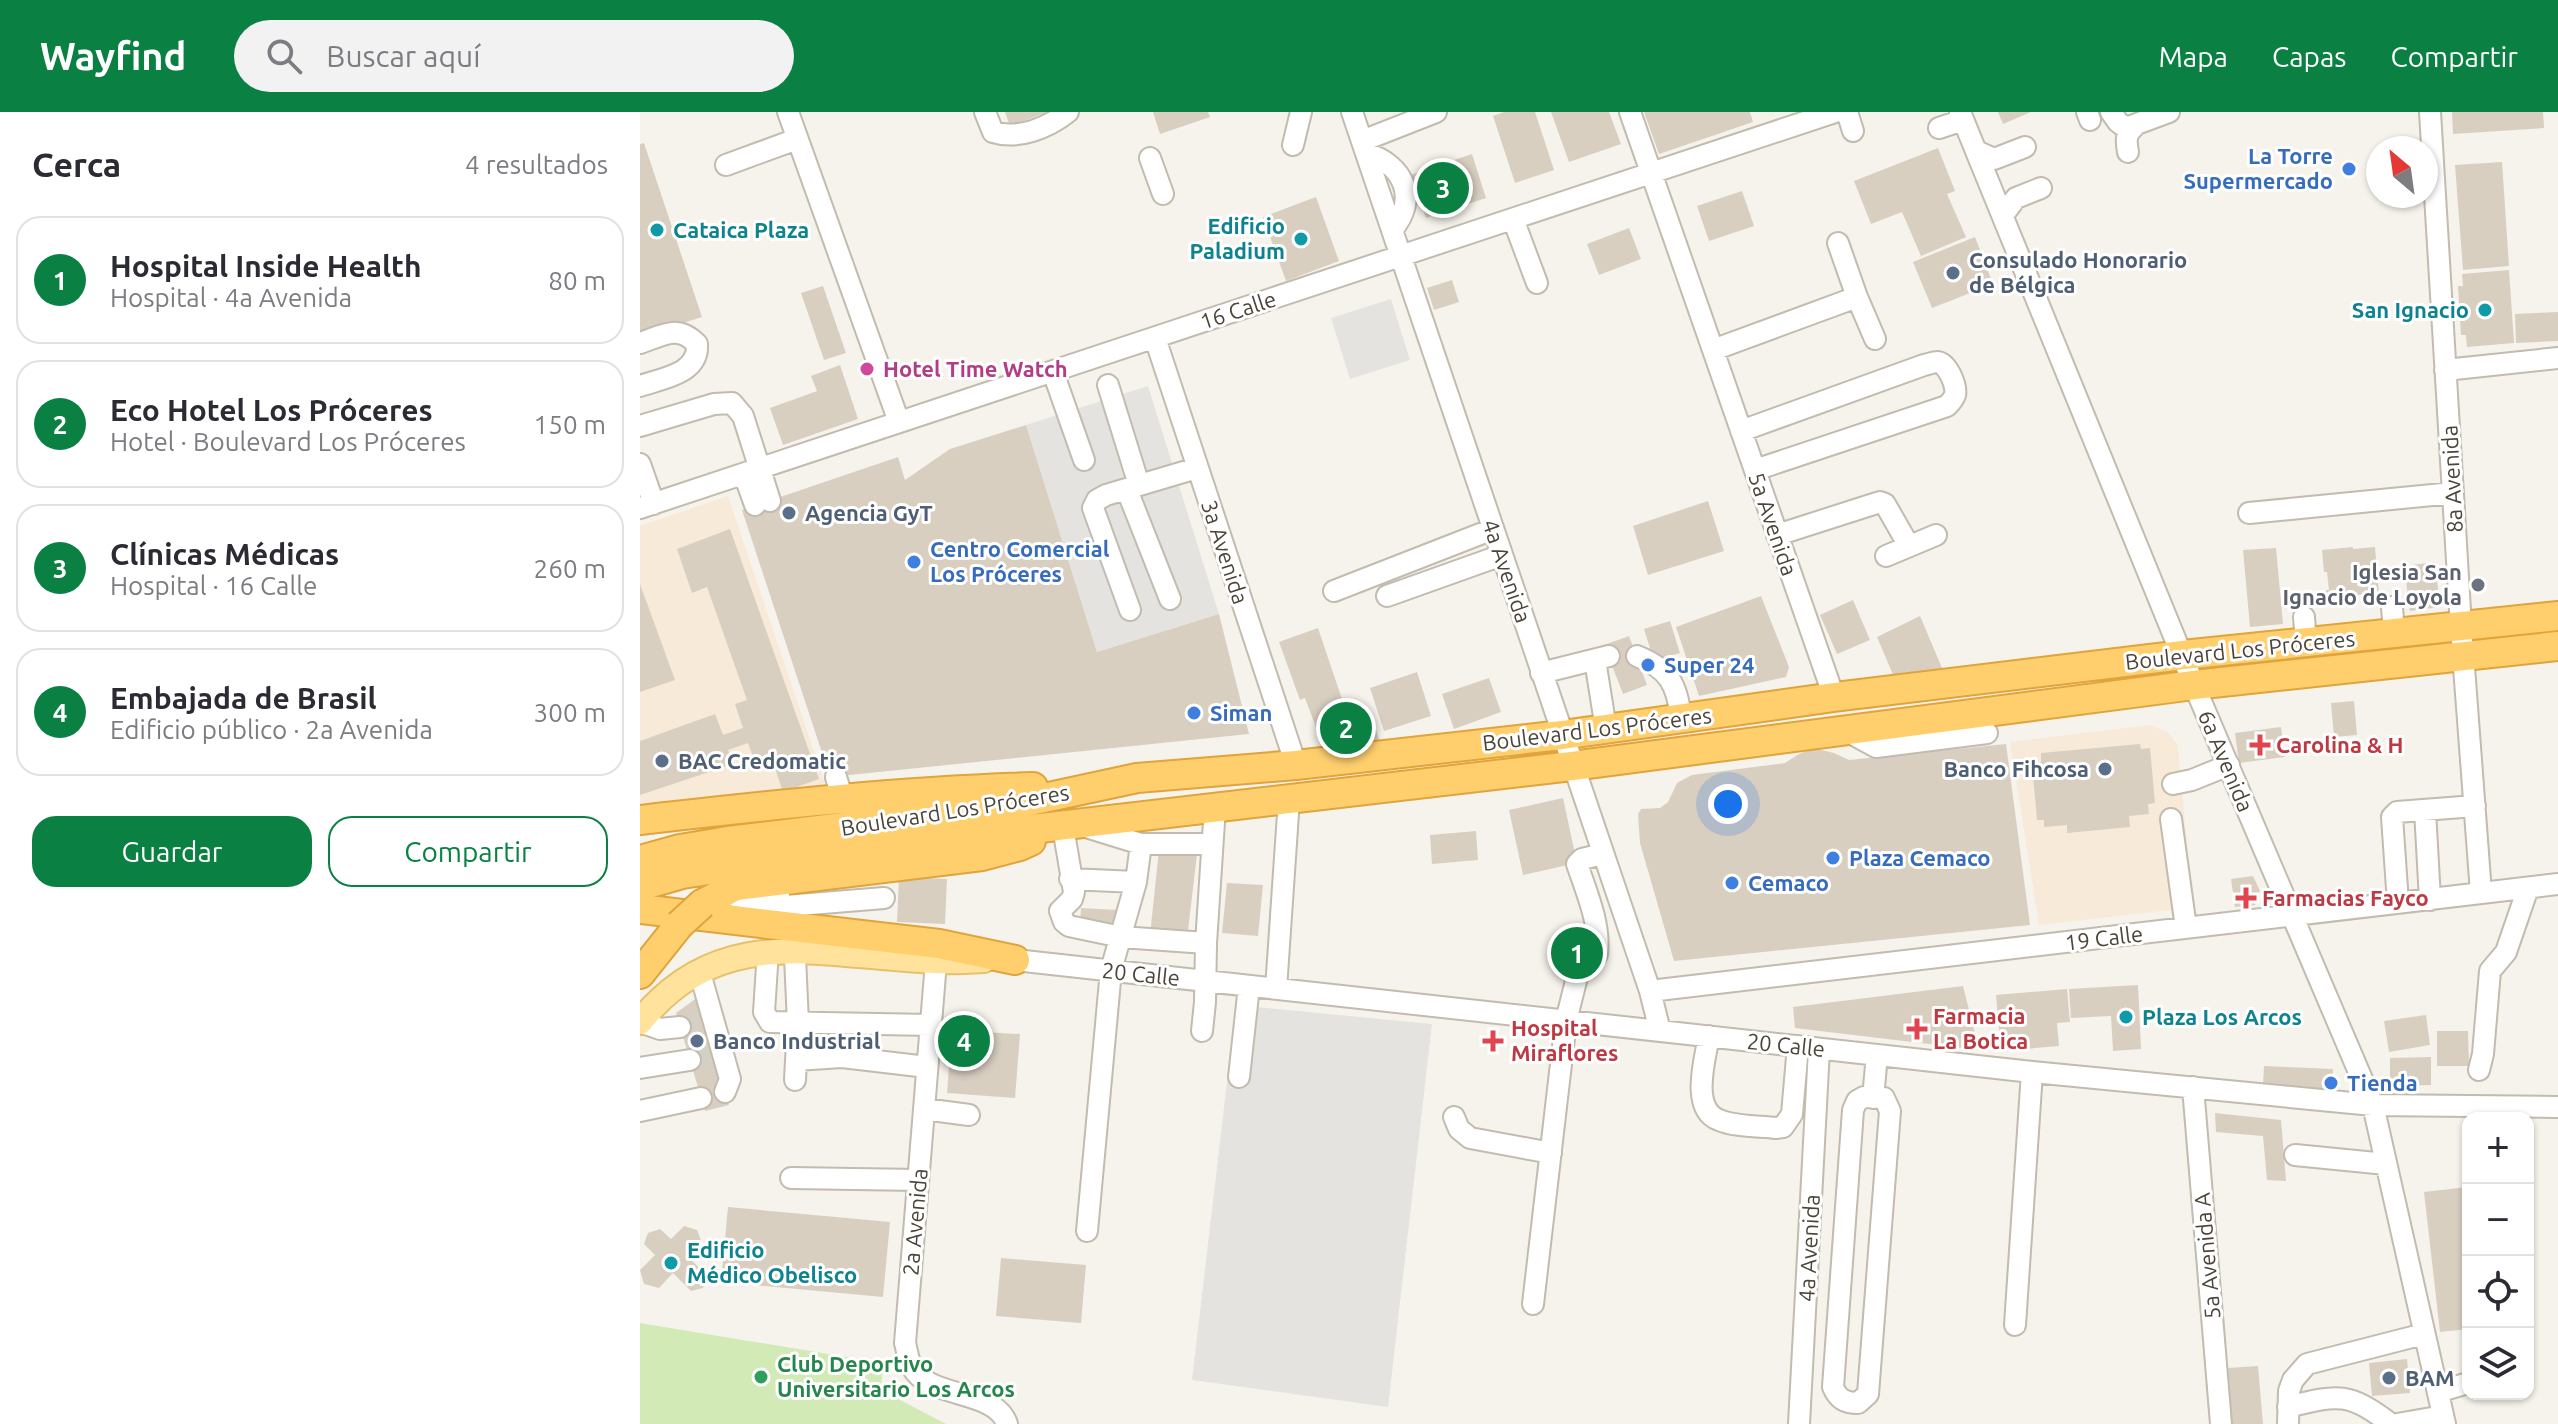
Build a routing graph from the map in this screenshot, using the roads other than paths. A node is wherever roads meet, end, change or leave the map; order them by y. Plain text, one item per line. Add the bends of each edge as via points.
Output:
1 (788, 112) edge
2 (985, 112) edge
3 (1068, 112) edge
4 (1301, 112) edge
5 (1352, 112) edge
6 (1436, 112) edge
7 (1630, 112) edge
8 (1835, 112) edge
9 (2111, 112) edge
10 (2169, 112) edge
11 (2430, 112) edge
12 (1962, 116) edge
13 (1791, 119) edge
14 (2135, 126) junction
15 (1939, 128) dead end
16 (797, 139) junction
17 (1293, 145) dead end
18 (1364, 147) junction
19 (2025, 147) dead end
20 (1976, 151) junction
21 (2128, 152) dead end
22 (1150, 158) dead end
23 (726, 165) dead end
24 (1651, 173) junction
25 (2041, 188) dead end
26 (1163, 194) dead end
27 (2003, 215) junction
28 (1513, 219) junction
29 (1838, 243) dead end
30 (1401, 256) junction
31 (1537, 283) dead end
32 (1857, 297) junction
33 (1155, 338) junction
34 (1875, 339) dead end
35 (640, 343) edge
36 (1713, 350) junction
37 (2558, 358) edge
38 (2445, 370) junction
39 (1053, 372) junction
40 (1108, 385) dead end
41 (640, 386) edge
42 (899, 422) junction
43 (640, 426) edge
44 (1741, 431) junction
45 (1084, 460) dead end
46 (640, 464) edge
47 (1197, 468) junction
48 (1755, 470) junction
49 (751, 472) junction
50 (1133, 488) junction
51 (2453, 493) junction
52 (762, 503) dead end
53 (647, 506) edge
54 (2249, 513) dead end
55 (1493, 529) junction
56 (1777, 535) junction
57 (1936, 535) dead end
58 (1909, 546) junction
59 (1502, 555) junction
60 (1886, 556) dead end
61 (1334, 591) dead end
62 (1387, 596) dead end
63 (1170, 599) dead end
64 (1130, 610) dead end
65 (2558, 616) edge
66 (2461, 627) junction
67 (2558, 646) edge
68 (2183, 655) junction
69 (1637, 656) dead end
70 (2463, 656) junction
71 (1541, 673) junction
72 (2194, 685) junction
73 (1834, 697) junction
74 (1681, 718) junction
75 (1606, 729) junction
76 (1843, 729) junction
77 (1987, 733) dead end
78 (1562, 735) junction
79 (1296, 765) junction
80 (2229, 765) junction
81 (1572, 766) junction
82 (1137, 778) junction
83 (2173, 784) dead end
84 (1289, 799) junction
85 (2475, 806) junction
86 (1215, 807) junction
87 (2425, 810) junction
88 (2171, 819) dead end
89 (640, 820) edge
90 (1066, 827) junction
91 (1141, 844) junction
92 (1211, 844) junction
93 (1603, 854) junction
94 (640, 860) edge
95 (1070, 879) junction
96 (1136, 882) junction
97 (2558, 884) edge
98 (640, 886) edge
99 (2528, 888) junction
100 (779, 892) junction
101 (2481, 893) junction
102 (884, 898) dead end
103 (2430, 900) junction
104 (2398, 903) junction
105 (640, 909) edge
106 (2291, 916) junction
107 (2186, 928) junction
108 (1121, 937) junction
109 (1206, 943) junction
110 (798, 950) junction
111 (768, 951) junction
112 (1015, 960) junction
113 (936, 962) junction
114 (1111, 970) junction
115 (700, 973) junction
116 (640, 974) edge
117 (1204, 981) junction
118 (1249, 986) junction
119 (1276, 989) junction
120 (1650, 991) junction
121 (1566, 1021) junction
122 (640, 1022) edge
123 (798, 1023) junction
124 (839, 1024) junction
125 (931, 1025) junction
126 (680, 1027) tunnel mouth
127 (1202, 1031) dead end
128 (1660, 1031) junction
129 (1709, 1036) junction
130 (1798, 1046) junction
131 (1819, 1049) junction
132 (1877, 1055) junction
133 (842, 1057) junction
134 (690, 1060) tunnel mouth
135 (927, 1067) junction
136 (640, 1068) edge
137 (2479, 1070) dead end
138 (2032, 1072) junction
139 (1239, 1077) dead end
140 (2193, 1087) junction
141 (725, 1092) dead end
142 (701, 1098) dead end
143 (1873, 1098) junction
144 (2373, 1105) junction
145 (2558, 1107) edge
146 (924, 1109) junction
147 (640, 1111) edge
148 (969, 1115) dead end
149 (1454, 1117) dead end
150 (1551, 1153) junction
151 (2295, 1155) dead end
152 (2386, 1164) junction
153 (791, 1178) dead end
154 (918, 1180) junction
155 (1087, 1231) dead end
156 (1533, 1304) dead end
157 (2015, 1325) dead end
158 (2424, 1334) junction
159 (2462, 1385) edge
160 (2438, 1392) junction
161 (2288, 1416) edge
162 (2444, 1420) edge
163 (1007, 1424) edge
164 (1799, 1424) edge
165 (2221, 1424) edge
166 (2394, 1424) edge

1 - 16 street
2 - 3 street via 993,132 1008,137
4 - 17 street
5 - 18 street, 4a Avenida
6 - 18 street
7 - 24 street, 5a Avenida
8 - 13 street, 16 Calle
9 - 14 street via 2126,128
10 - 14 street
11 - 38 street, 8a Avenida
12 - 15 street
12 - 20 street, 6a Avenida
13 - 24 street, 16 Calle
14 - 21 street via 2128,131
16 - 23 street
16 - 42 street
18 - 30 street, 4a Avenida
19 - 20 street via 1994,159
20 - 27 street, 6a Avenida
22 - 26 street
24 - 28 street, 16 Calle
24 - 36 street, 5a Avenida
25 - 27 street via 2016,198
27 - 68 street, 6a Avenida
28 - 30 street, 16 Calle
28 - 31 street
29 - 32 street
30 - 33 street, 16 Calle
30 - 55 street, 4a Avenida
32 - 34 street
32 - 36 street
33 - 39 street, 16 Calle
33 - 47 street, 3a Avenida
35 - 41 street via 684,332 698,352 687,370
36 - 44 street, 5a Avenida
37 - 38 street
38 - 51 street, 8a Avenida
39 - 42 street, 16 Calle
39 - 45 street
40 - 50 street
42 - 49 street, 16 Calle
43 - 49 street via 732,403 743,416
44 - 48 street, 5a Avenida
44 - 48 street via 1924,365 1946,366 1951,379 1954,398 1947,406
46 - 53 street
47 - 50 street
47 - 79 street, 3a Avenida
48 - 56 street, 5a Avenida
49 - 52 street
49 - 53 street, 16 Calle
50 - 63 street
50 - 64 street via 1106,495 1093,508
51 - 54 street via 2296,517
51 - 66 street, 8a Avenida
55 - 59 street, 4a Avenida
55 - 61 street
56 - 58 street via 1880,502
56 - 73 street, 5a Avenida
57 - 58 street
58 - 60 street
59 - 62 street
59 - 71 street, 4a Avenida
65 - 66 highway, Boulevard Los Próceres
66 - 68 highway, Boulevard Los Próceres via 2393,621 2305,630
66 - 70 street, 8a Avenida
67 - 70 highway, Boulevard Los Próceres
68 - 72 street, 6a Avenida
68 - 73 highway, Boulevard Los Próceres
69 - 74 street via 1656,664 1673,682
70 - 72 highway, Boulevard Los Próceres
70 - 85 street, 8a Avenida
71 - 75 street via 1602,658
71 - 78 street, 4a Avenida
72 - 76 highway, Boulevard Los Próceres
72 - 80 street, 6a Avenida
73 - 74 highway, Boulevard Los Próceres
74 - 75 highway, Boulevard Los Próceres
75 - 78 highway, Boulevard Los Próceres
76 - 77 street via 1876,747
76 - 81 highway, Boulevard Los Próceres
78 - 79 highway, Boulevard Los Próceres
78 - 81 street, 4a Avenida
79 - 82 highway, Boulevard Los Próceres
80 - 83 street
80 - 106 street, 6a Avenida
81 - 84 highway, Boulevard Los Próceres
81 - 93 street, 4a Avenida
82 - 89 highway via 839,788
82 - 94 highway, Boulevard Los Próceres via 993,809 728,841
84 - 86 highway, Boulevard Los Próceres
84 - 119 street
85 - 87 street
85 - 101 street, 8a Avenida
86 - 90 highway, Boulevard Los Próceres
86 - 92 street
87 - 103 street
87 - 104 street via 2392,817
88 - 107 street
90 - 91 street
90 - 95 street
90 - 98 highway, Boulevard Los Próceres via 818,854 682,874
90 - 100 highway via 982,856
91 - 92 street
91 - 96 street
92 - 109 street
93 - 120 street, 4a Avenida
93 - 121 street via 1577,864 1598,945 1597,954 1580,965
95 - 96 street
95 - 108 street via 1074,892 1060,911 1064,922
96 - 108 street
97 - 99 street, 19 Calle
99 - 101 street, 19 Calle
99 - 137 street via 2506,952 2490,971
100 - 102 street via 786,906
100 - 116 highway, bridge via 736,886 710,898 679,925
101 - 103 street, 19 Calle
103 - 104 street, 19 Calle
104 - 106 street, 19 Calle
105 - 112 highway via 939,944
106 - 107 street, 19 Calle
106 - 144 street, 6a Avenida
107 - 120 street, 19 Calle
108 - 109 street
108 - 114 street
109 - 117 street
110 - 111 main road
110 - 113 main road
110 - 123 street
111 - 115 main road
111 - 123 street via 764,1012 770,1022
112 - 113 main road
112 - 114 street, 20 Calle
113 - 125 street, 2a Avenida
114 - 117 street, 20 Calle
114 - 155 street
115 - 122 main road via 665,996
115 - 141 street via 718,1054 730,1079
117 - 118 street, 20 Calle
117 - 127 street
118 - 119 street, 20 Calle
118 - 139 street
119 - 121 street, 20 Calle
120 - 128 street, 4a Avenida
121 - 128 street, 20 Calle
121 - 150 street
122 - 126 street via 660,1029
123 - 124 street
123 - 133 street via 796,1070
124 - 125 street
124 - 133 street
125 - 135 street, 2a Avenida
128 - 129 street, 20 Calle
129 - 130 street, 20 Calle
129 - 130 street via 1702,1089 1707,1109 1716,1120 1776,1128 1792,1114
130 - 131 street, 20 Calle
131 - 132 street, 20 Calle
131 - 164 street, 4a Avenida
132 - 138 street, 20 Calle
132 - 143 street
133 - 135 street
134 - 136 street
135 - 146 street, 2a Avenida
138 - 140 street, 20 Calle
138 - 157 street
140 - 144 street, 20 Calle
140 - 165 street, 5a Avenida A
142 - 147 street
143 - 143 street via 1884,1098 1890,1111 1868,1394 1850,1403 1833,1387 1853,1110 1857,1101
144 - 145 street, 20 Calle
144 - 152 street, 6a Avenida
146 - 148 street
146 - 154 street, 2a Avenida
149 - 150 street via 1470,1138
150 - 156 street
151 - 152 street
152 - 158 street, 6a Avenida
153 - 154 street
154 - 163 street, 2a Avenida via 905,1343 913,1369 936,1386 983,1401
158 - 160 street, 6a Avenida
158 - 161 street via 2307,1364 2293,1380
159 - 160 street
160 - 162 street, 6a Avenida
161 - 166 street via 2334,1397 2362,1402
162 - 166 street

